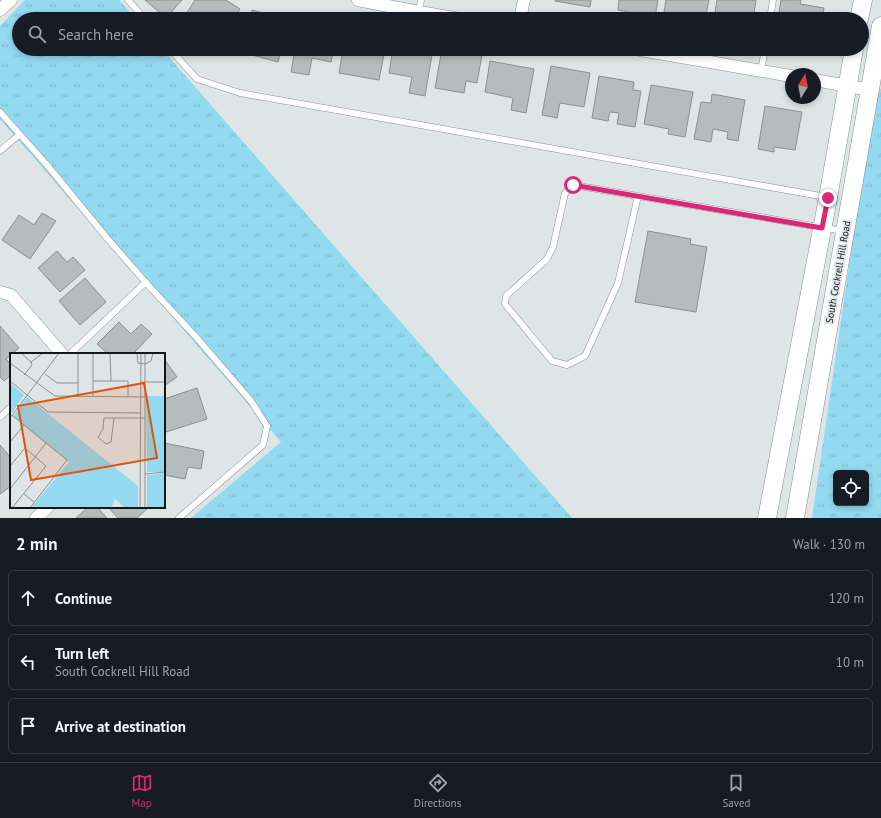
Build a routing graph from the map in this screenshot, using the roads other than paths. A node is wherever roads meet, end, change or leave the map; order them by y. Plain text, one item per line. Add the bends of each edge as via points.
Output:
1 (10, 0) edge
2 (128, 0) edge
3 (358, 0) edge
4 (422, 0) edge
5 (524, 0) edge
6 (773, 0) edge
7 (863, 0) edge
8 (0, 10) edge
9 (138, 12) edge
10 (419, 12) joint
11 (521, 12) edge
12 (771, 12) edge
13 (860, 12) edge
14 (881, 26) edge
15 (176, 56) edge
16 (675, 56) edge
17 (763, 56) edge
18 (853, 56) edge
19 (761, 71) junction
20 (785, 75) edge
21 (821, 81) edge
22 (848, 86) junction
23 (870, 90) junction
24 (0, 112) edge
25 (19, 135) junction
26 (0, 152) edge
27 (638, 196) junction
28 (828, 198) junction
29 (822, 228) junction
30 (845, 232) junction
31 (146, 282) junction
32 (0, 292) edge
33 (61, 353) edge
34 (71, 353) edge
35 (10, 408) edge
36 (0, 417) edge
37 (47, 508) edge
38 (36, 518) edge
39 (179, 518) edge
40 (767, 518) edge
41 (795, 518) edge

1 - 8 street
2 - 9 lane
3 - 10 street
4 - 10 lane
5 - 11 street
6 - 12 lane
7 - 13 main road
14 - 23 main road, South Cockrell Hill Road
15 - 28 lane via 197,79 240,94
16 - 19 street
17 - 19 lane
18 - 22 main road
19 - 20 street
21 - 22 street
22 - 23 street
22 - 28 main road
23 - 30 main road, South Cockrell Hill Road
24 - 25 lane
25 - 26 lane
25 - 31 lane
27 - 27 lane via 573,185 565,193 553,247 547,259 506,296 505,304 552,361 567,365 586,356 618,283
27 - 29 lane
28 - 29 main road
29 - 30 lane
29 - 40 main road
30 - 41 main road, South Cockrell Hill Road
31 - 34 lane
31 - 39 lane via 251,401 267,426 262,445
32 - 33 street via 11,295
35 - 36 lane
37 - 38 street

